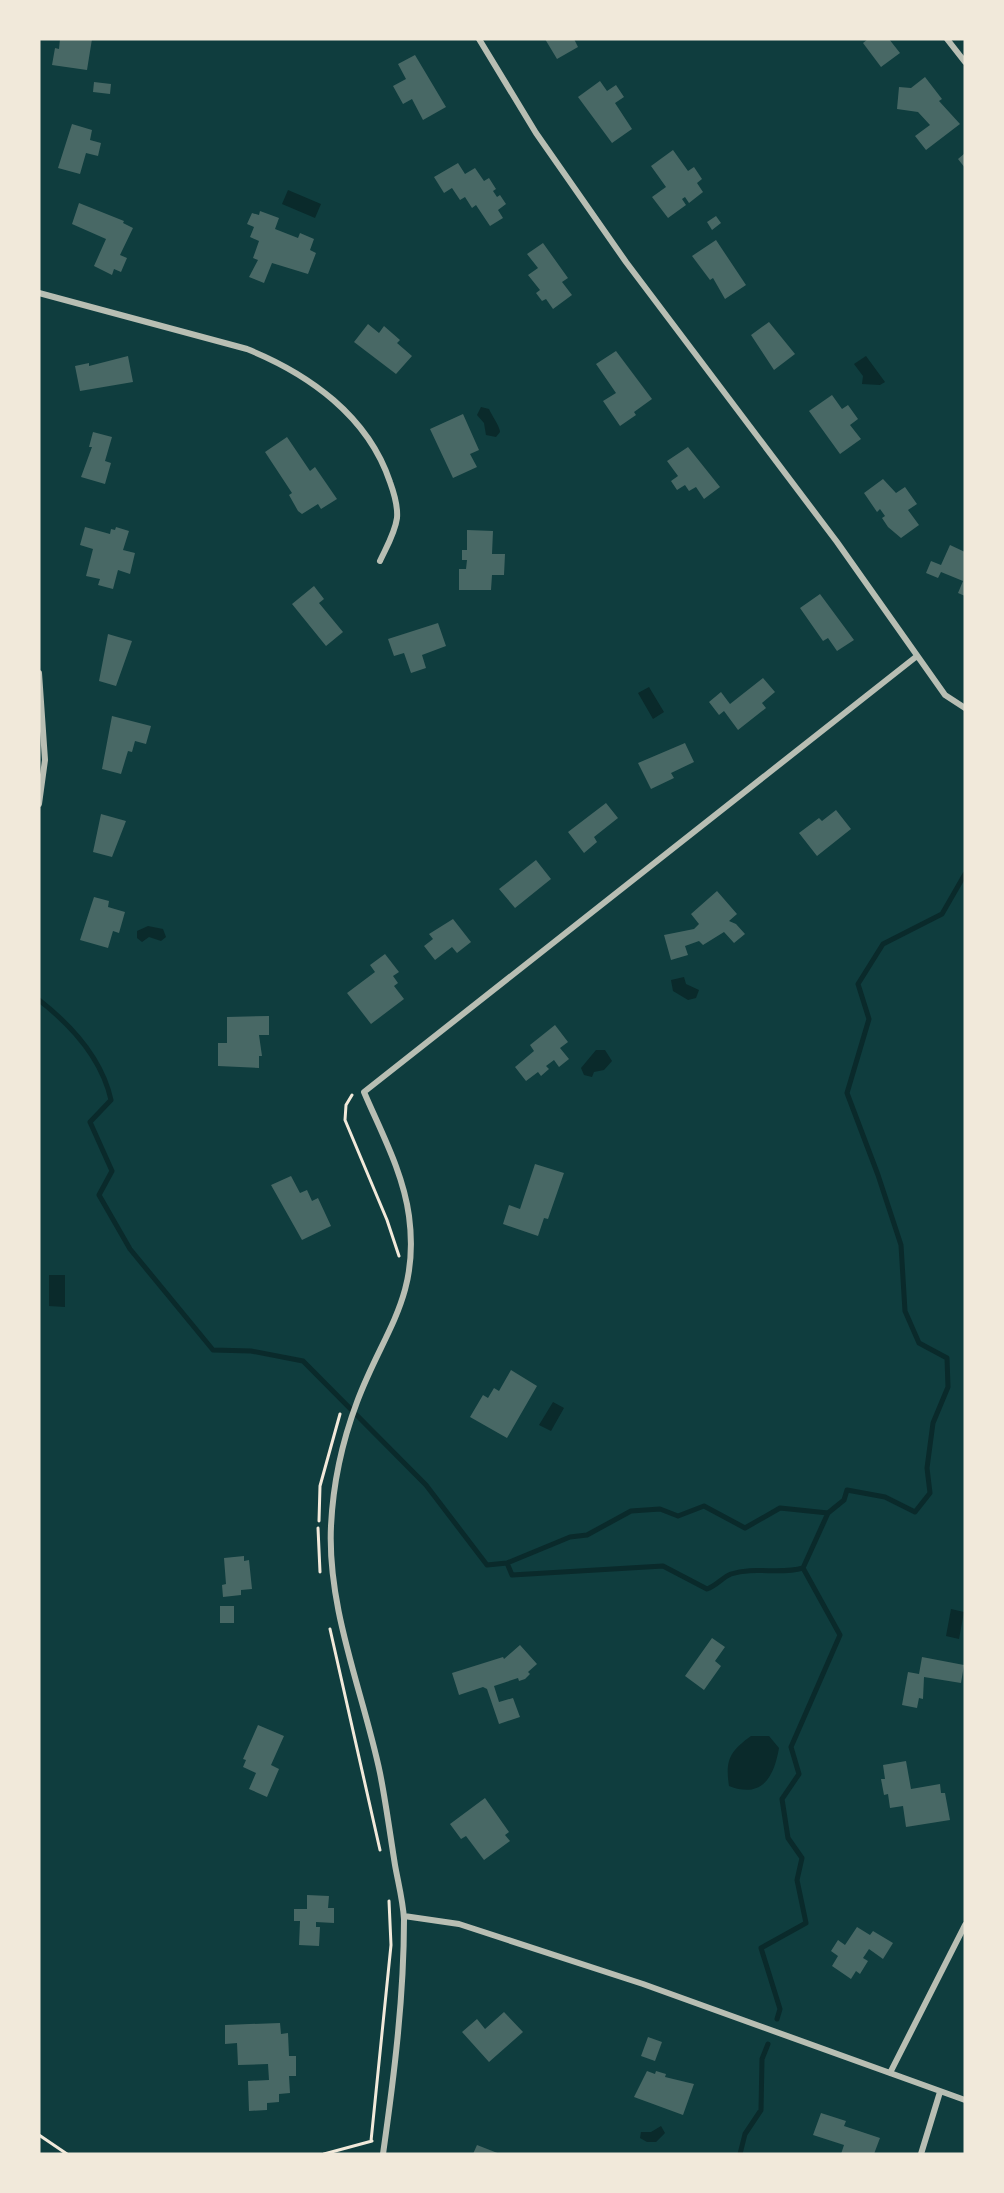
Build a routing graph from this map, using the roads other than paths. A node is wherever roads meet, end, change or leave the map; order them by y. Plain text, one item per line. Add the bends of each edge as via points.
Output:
1 (479, 39) edge
2 (947, 39) edge
3 (965, 62) edge
4 (39, 293) edge
5 (380, 561) dead end
6 (917, 656) junction
7 (39, 674) edge
8 (965, 708) edge
9 (41, 716) edge
10 (39, 804) edge
11 (404, 1916) junction
12 (965, 1925) edge
13 (890, 2073) junction
14 (940, 2092) junction
15 (965, 2100) edge
16 (383, 2154) edge
17 (921, 2154) edge

1 - 6 street via 536,133 626,262 837,542
2 - 3 street
4 - 5 street via 247,349 278,361 329,396 373,446 394,493 397,517
6 - 8 street via 945,695
6 - 11 street via 364,1092 404,1191 411,1243 404,1299 357,1401 334,1487 332,1568 380,1774
7 - 9 street
9 - 10 street via 45,760
11 - 13 street via 459,1924 643,1984
11 - 16 street via 395,2070
12 - 13 street
13 - 14 street
14 - 15 street
14 - 17 street

